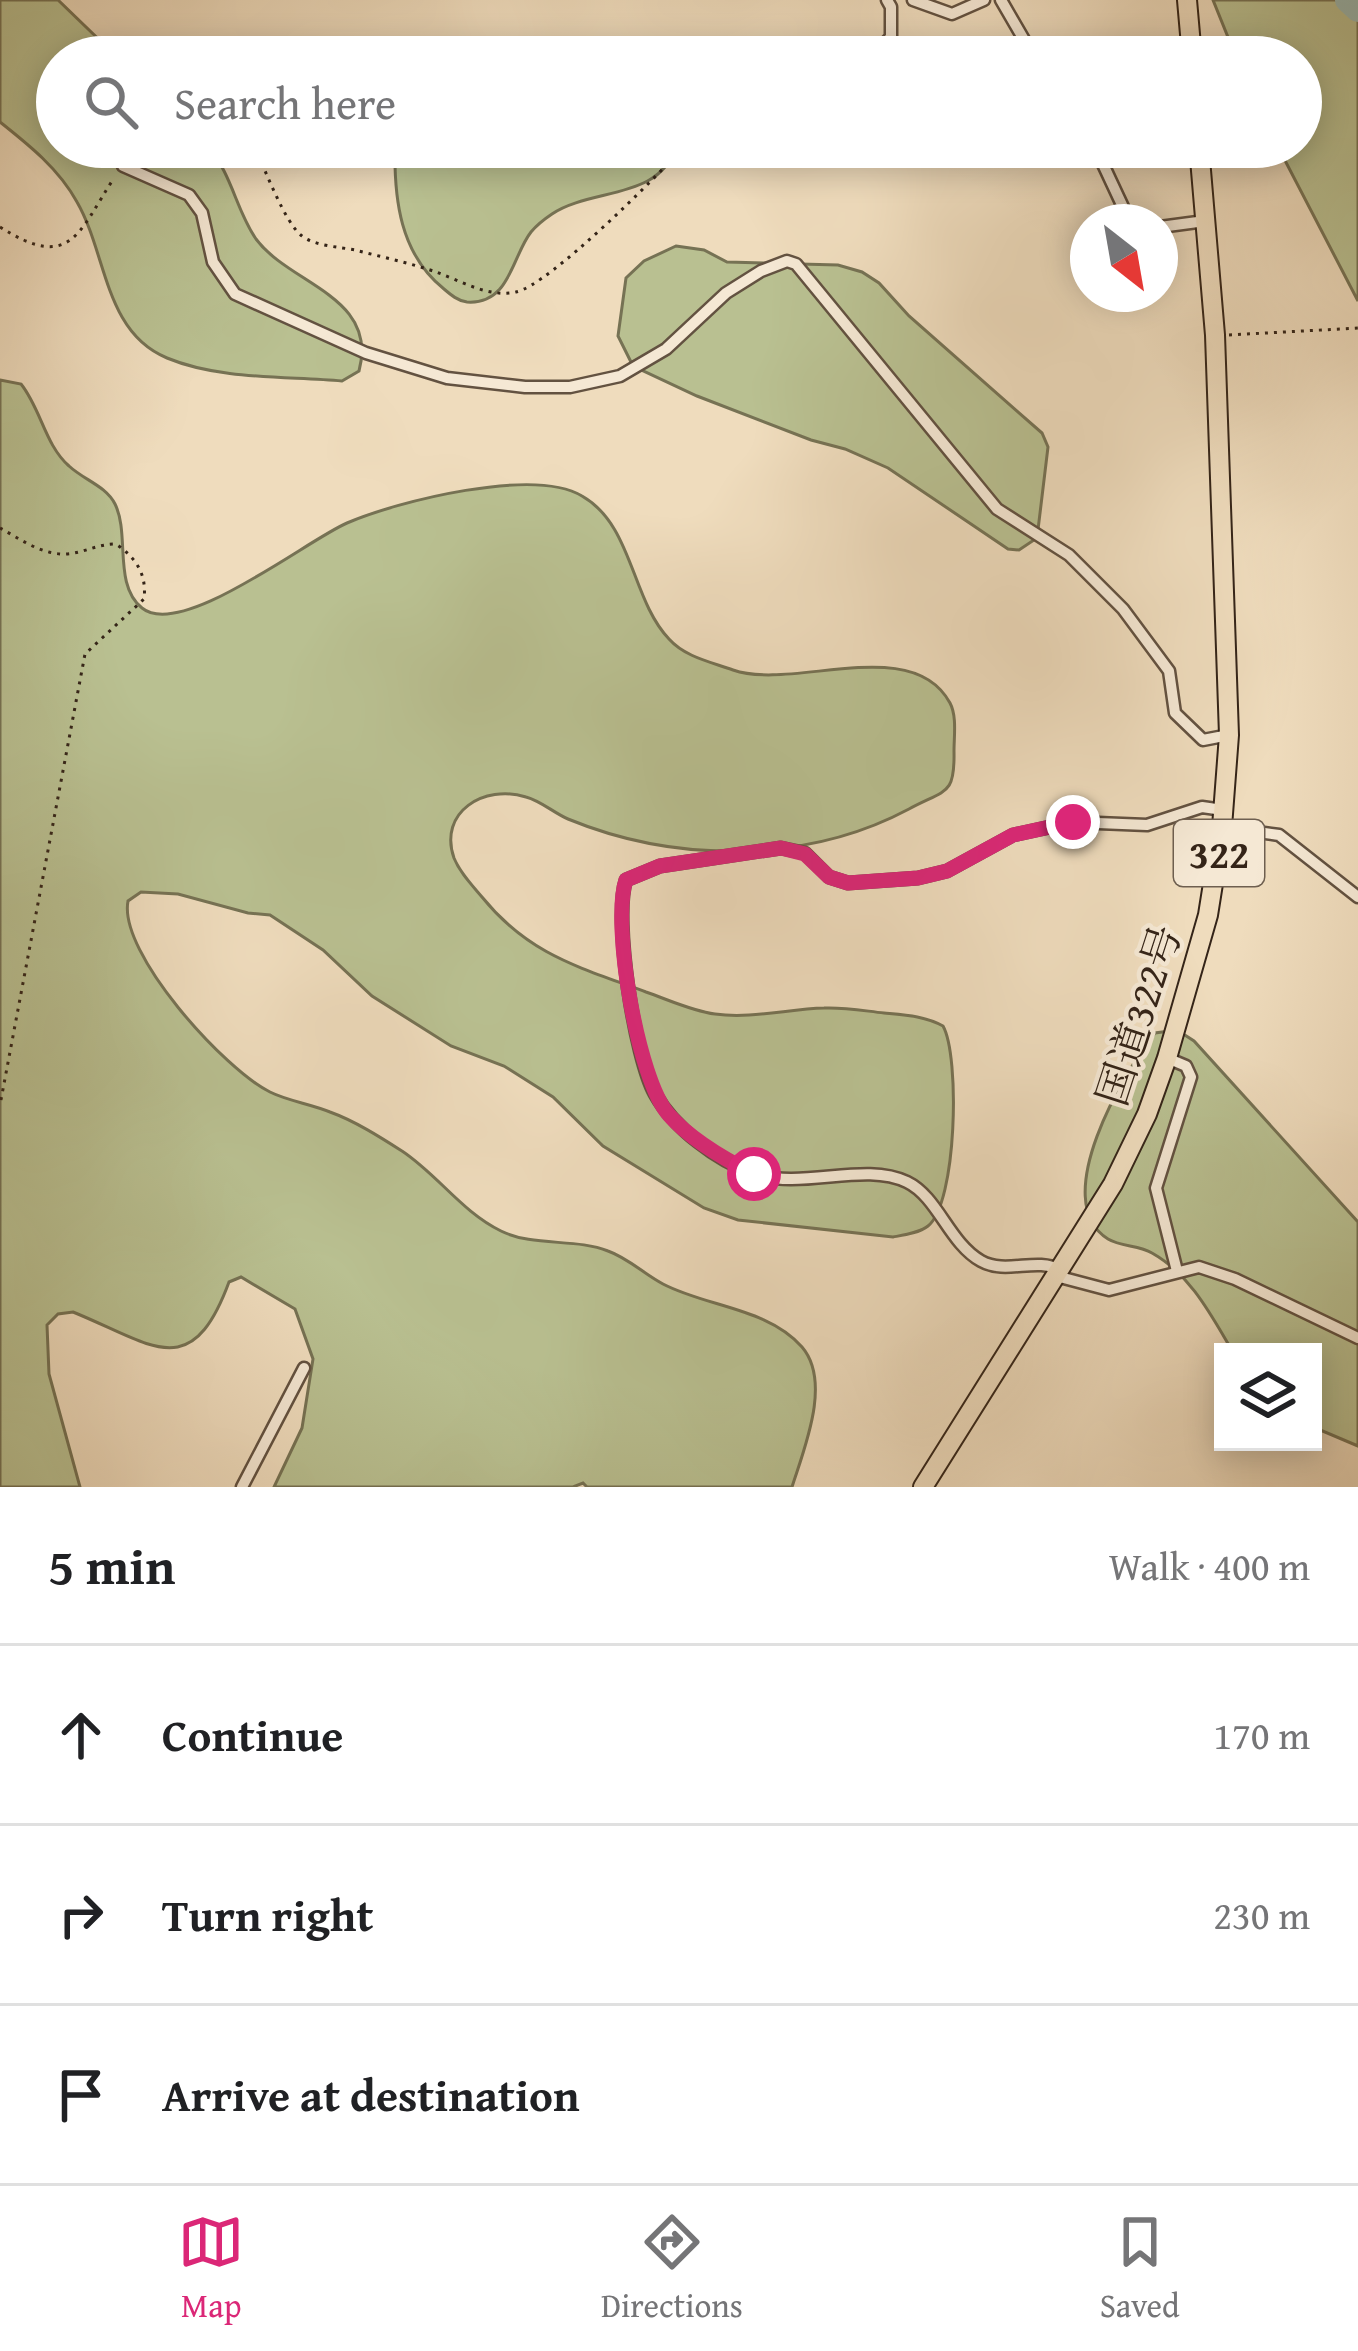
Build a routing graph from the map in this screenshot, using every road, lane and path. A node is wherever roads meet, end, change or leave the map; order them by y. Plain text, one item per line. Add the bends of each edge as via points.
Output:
1 (886, 0) edge
2 (914, 0) edge
3 (983, 0) edge
4 (1001, 0) edge
5 (1187, 0) edge
6 (891, 36) edge
7 (1022, 36) edge
8 (1190, 36) edge
9 (122, 168) edge
10 (128, 168) edge
11 (265, 168) edge
12 (665, 168) edge
13 (1105, 168) edge
14 (1201, 168) edge
15 (1122, 204) edge
16 (1205, 220) junction
17 (1178, 224) edge
18 (0, 227) edge
19 (1358, 328) edge
20 (1215, 335) junction
21 (0, 528) edge
22 (1229, 735) junction
23 (1222, 818) junction
24 (1358, 897) edge
25 (1168, 1058) junction
26 (0, 1105) edge
27 (1177, 1270) junction
28 (1058, 1273) junction
29 (1358, 1337) edge
30 (304, 1368) dead end
31 (242, 1487) edge
32 (923, 1487) edge

1 - 6 street
2 - 3 street via 952,14
4 - 7 street
5 - 8 highway
9 - 18 path via 85,227 63,244 37,249
10 - 22 street via 189,195 202,213 213,262 235,294 366,353 447,378 569,387 620,376 666,349 726,292 761,271 796,264 997,509 1070,555 1123,609 1169,671 1174,713 1204,740
11 - 12 path via 302,237 513,293 567,259
13 - 15 street
14 - 16 highway, 国道322号 / 322
16 - 17 street
16 - 20 highway, 国道322号 / 322
19 - 20 path
20 - 22 highway, 国道322号 / 322
21 - 26 path via 64,554 116,544 140,567 146,586 144,599 85,654
22 - 23 highway, 国道322号 / 322
23 - 24 street via 1279,835
23 - 25 highway, 国道322号 / 322 via 1208,915
23 - 28 street via 1202,806 1147,826 1073,822 1013,835 918,878 848,883 781,848 660,866 626,880 620,929 642,1056 669,1116 754,1174 910,1183 979,1260 1000,1269 1050,1264
25 - 27 street via 1191,1077 1156,1188
25 - 28 highway, 国道322号 / 322 via 1113,1184
27 - 28 street via 1109,1290
27 - 29 street via 1199,1267 1235,1279
28 - 32 highway, 国道322号 / 322
30 - 31 street

